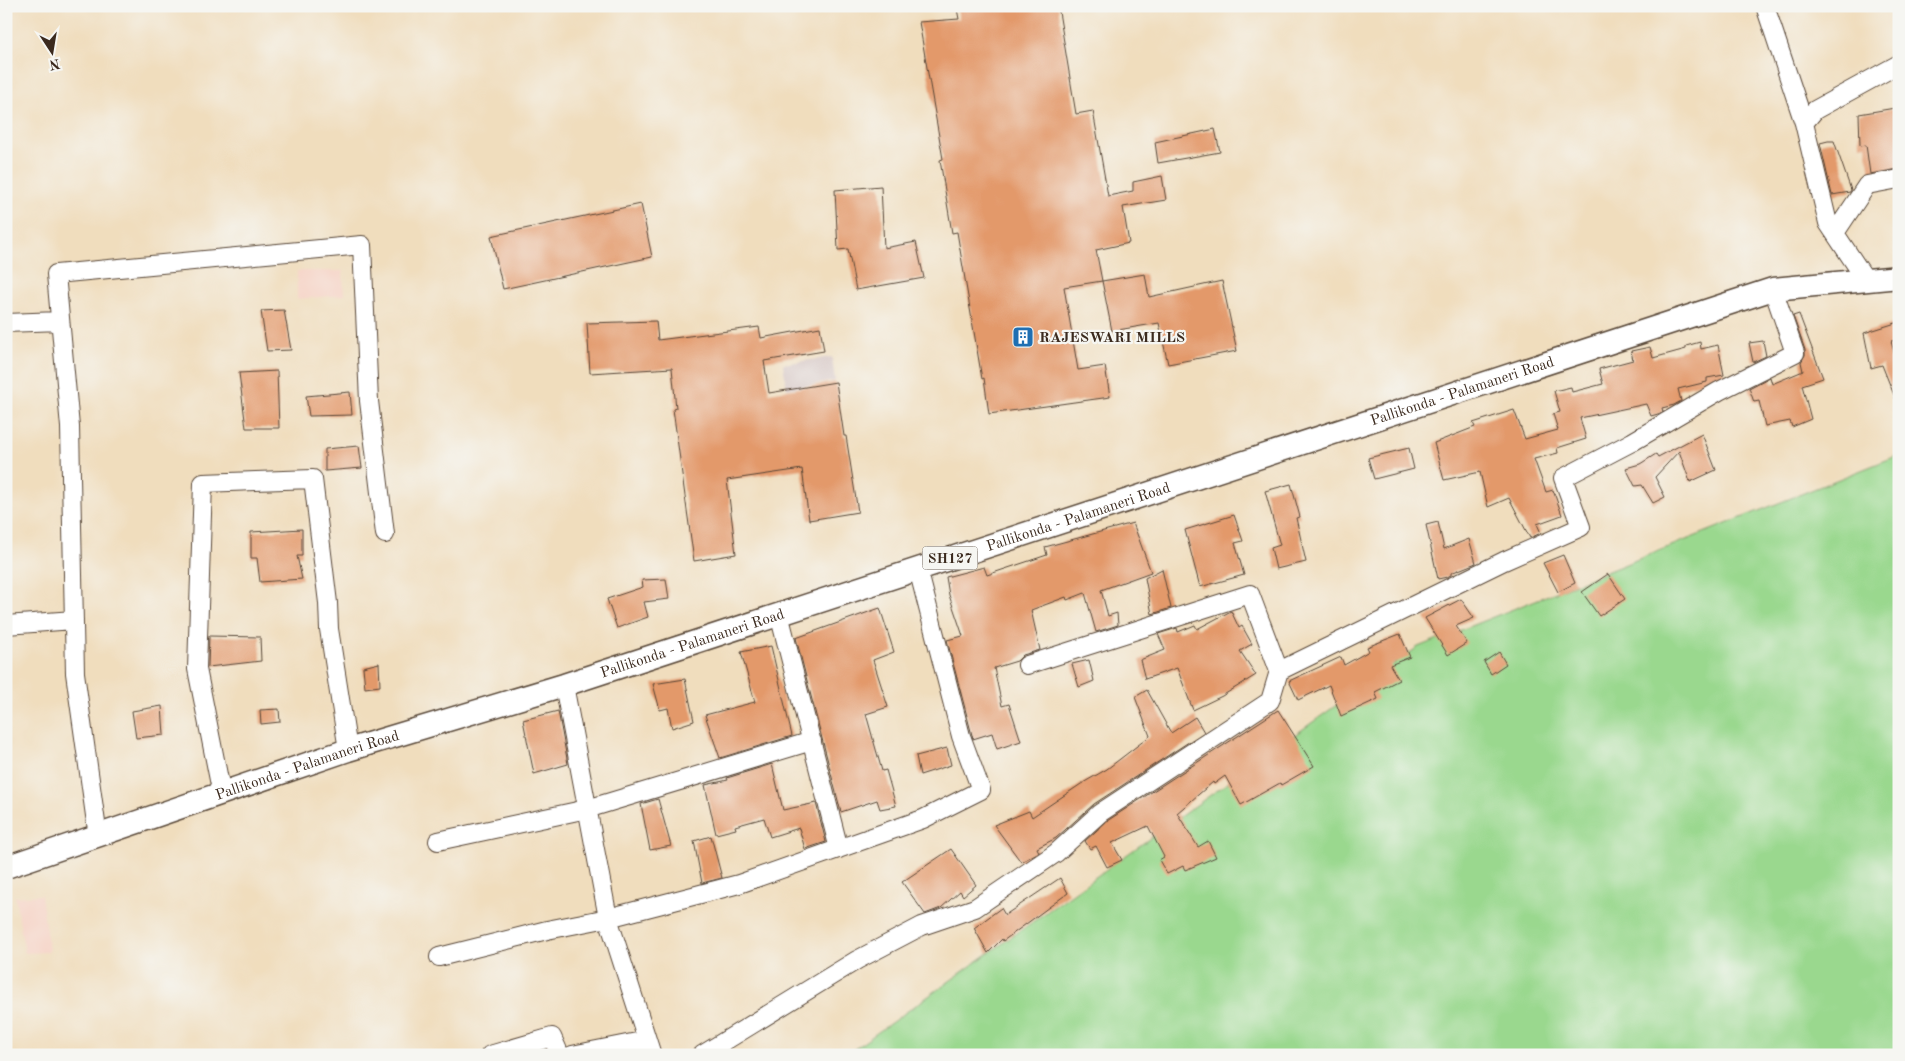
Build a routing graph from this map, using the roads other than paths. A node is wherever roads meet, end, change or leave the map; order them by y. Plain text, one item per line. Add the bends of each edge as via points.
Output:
1 (1765, 6) edge
2 (1899, 64) edge
3 (1804, 123) junction
4 (1899, 179) edge
5 (1835, 234) junction
6 (1899, 277) edge
7 (1866, 280) junction
8 (1773, 289) junction
9 (60, 321) junction
10 (6, 323) edge
11 (385, 534) dead end
12 (918, 569) junction
13 (779, 614) junction
14 (74, 620) junction
15 (6, 625) edge
16 (1027, 665) dead end
17 (1279, 671) junction
18 (564, 685) junction
19 (812, 741) junction
20 (348, 750) junction
21 (222, 794) junction
22 (587, 809) junction
23 (98, 837) junction
24 (438, 841) dead end
25 (839, 849) junction
26 (6, 867) edge
27 (608, 918) junction
28 (439, 957) dead end
29 (650, 1048) edge
30 (490, 1055) edge
31 (560, 1055) edge
32 (572, 1055) edge
33 (702, 1055) edge

1 - 3 street
2 - 3 street via 1814,110
3 - 5 street via 1828,223
4 - 5 street via 1867,185
5 - 7 street
6 - 7 main road, Pallikonda - Palamaneri Road / SH127
7 - 8 main road, Pallikonda - Palamaneri Road / SH127
8 - 12 main road, Pallikonda - Palamaneri Road / SH127
8 - 17 street via 1796,353 1563,478 1581,527
9 - 10 street
9 - 11 street via 56,274 362,245 369,401
9 - 14 street via 70,427
12 - 13 main road, Pallikonda - Palamaneri Road / SH127
12 - 25 street via 961,736 980,790 923,819
13 - 18 main road, Pallikonda - Palamaneri Road / SH127
13 - 19 street
14 - 15 street
14 - 23 street via 75,673
16 - 17 street via 1250,594
17 - 33 street via 1270,702 1100,813 1056,853 974,908 922,926 857,960
18 - 20 main road, Pallikonda - Palamaneri Road / SH127
18 - 22 street
19 - 22 street
19 - 25 street
20 - 21 main road, Pallikonda - Palamaneri Road / SH127
20 - 21 street via 329,629 312,480 203,483 197,669
21 - 23 main road, Pallikonda - Palamaneri Road / SH127
22 - 24 street
22 - 27 street
23 - 26 main road, Pallikonda - Palamaneri Road / SH127
25 - 27 street via 739,884
27 - 28 street
27 - 29 street
29 - 32 street
30 - 31 street via 552,1037

